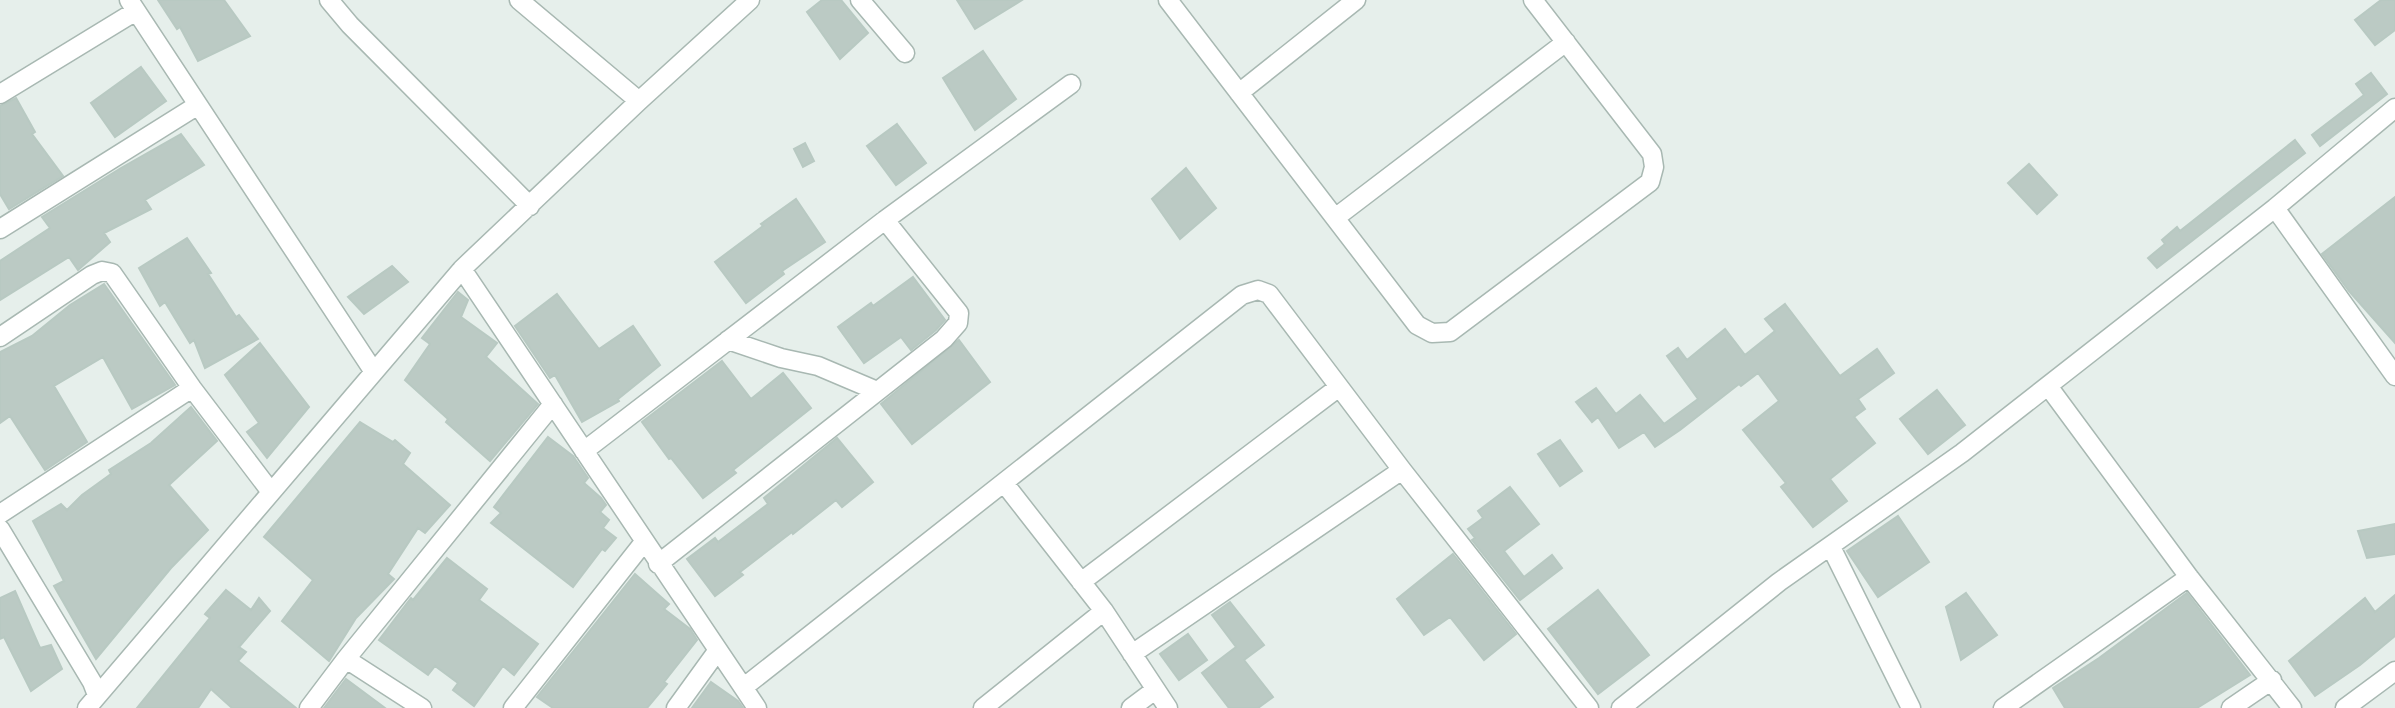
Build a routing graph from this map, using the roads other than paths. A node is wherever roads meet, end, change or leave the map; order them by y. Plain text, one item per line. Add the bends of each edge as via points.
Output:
1 (329, 0) edge
2 (519, 0) edge
3 (860, 0) edge
4 (1168, 0) edge
5 (1533, 0) edge
6 (1353, 1) edge
7 (742, 2) edge
8 (132, 5) edge
9 (1566, 42) junction
10 (905, 53) dead end
11 (1071, 84) dead end
12 (1239, 93) junction
13 (0, 94) edge
14 (639, 101) junction
15 (198, 105) junction
16 (2395, 108) edge
17 (530, 206) junction
18 (2275, 208) junction
19 (1335, 218) junction
20 (885, 220) junction
21 (0, 229) edge
22 (462, 269) junction
23 (0, 337) edge
24 (728, 340) junction
25 (374, 372) junction
26 (2395, 376) edge
27 (2048, 386) junction
28 (1339, 387) junction
29 (192, 388) junction
30 (877, 391) junction
31 (553, 404) junction
32 (584, 451) junction
33 (1402, 470) junction
34 (1004, 483) junction
35 (271, 492) junction
36 (0, 514) edge
37 (0, 529) edge
38 (644, 542) junction
39 (1831, 547) junction
40 (658, 564) junction
41 (2189, 577) junction
42 (1081, 582) junction
43 (1104, 611) junction
44 (718, 650) junction
45 (1132, 654) junction
46 (346, 659) junction
47 (2395, 671) edge
48 (2272, 680) junction
49 (744, 687) junction
50 (1155, 690) junction
51 (92, 702) edge
52 (309, 708) edge
53 (422, 708) edge
54 (513, 708) edge
55 (676, 708) edge
56 (757, 708) edge
57 (983, 708) edge
58 (1131, 708) edge
59 (1168, 708) edge
60 (1589, 708) edge
61 (1621, 708) edge
62 (1911, 708) edge
63 (2003, 708) edge
64 (2231, 708) edge
65 (2292, 708) edge
66 (2345, 708) edge

1 - 17 street
2 - 14 street
3 - 10 street
4 - 12 street
5 - 9 street
6 - 12 street
7 - 14 street
8 - 13 street
8 - 15 street
9 - 19 street
9 - 19 street via 1652,154 1650,182 1450,332 1432,333 1417,325
11 - 20 street
12 - 19 street
14 - 17 street
15 - 21 street
15 - 25 street
16 - 18 street
17 - 22 street
18 - 26 street
18 - 27 street
20 - 24 street
20 - 30 street via 959,313 958,323 944,339
22 - 25 street
22 - 31 street
23 - 29 street via 92,275 112,273
24 - 30 street via 818,366
24 - 32 street
25 - 35 street
27 - 39 street
27 - 41 street
28 - 33 street
28 - 34 street via 1269,294 1250,292
28 - 42 street
29 - 35 street
29 - 36 street
30 - 40 street
31 - 32 street
31 - 46 street
32 - 38 street
33 - 45 street
33 - 60 street
34 - 42 street
34 - 49 street
35 - 51 street
37 - 51 street via 92,682
38 - 40 street
38 - 54 street
39 - 61 street
39 - 62 street
40 - 44 street
41 - 48 street
41 - 63 street
42 - 43 street
43 - 45 street
43 - 57 street
44 - 49 street
44 - 55 street
45 - 50 street
46 - 52 street
46 - 53 street
47 - 66 street
48 - 64 street
48 - 65 street
49 - 56 street
50 - 58 street
50 - 59 street

